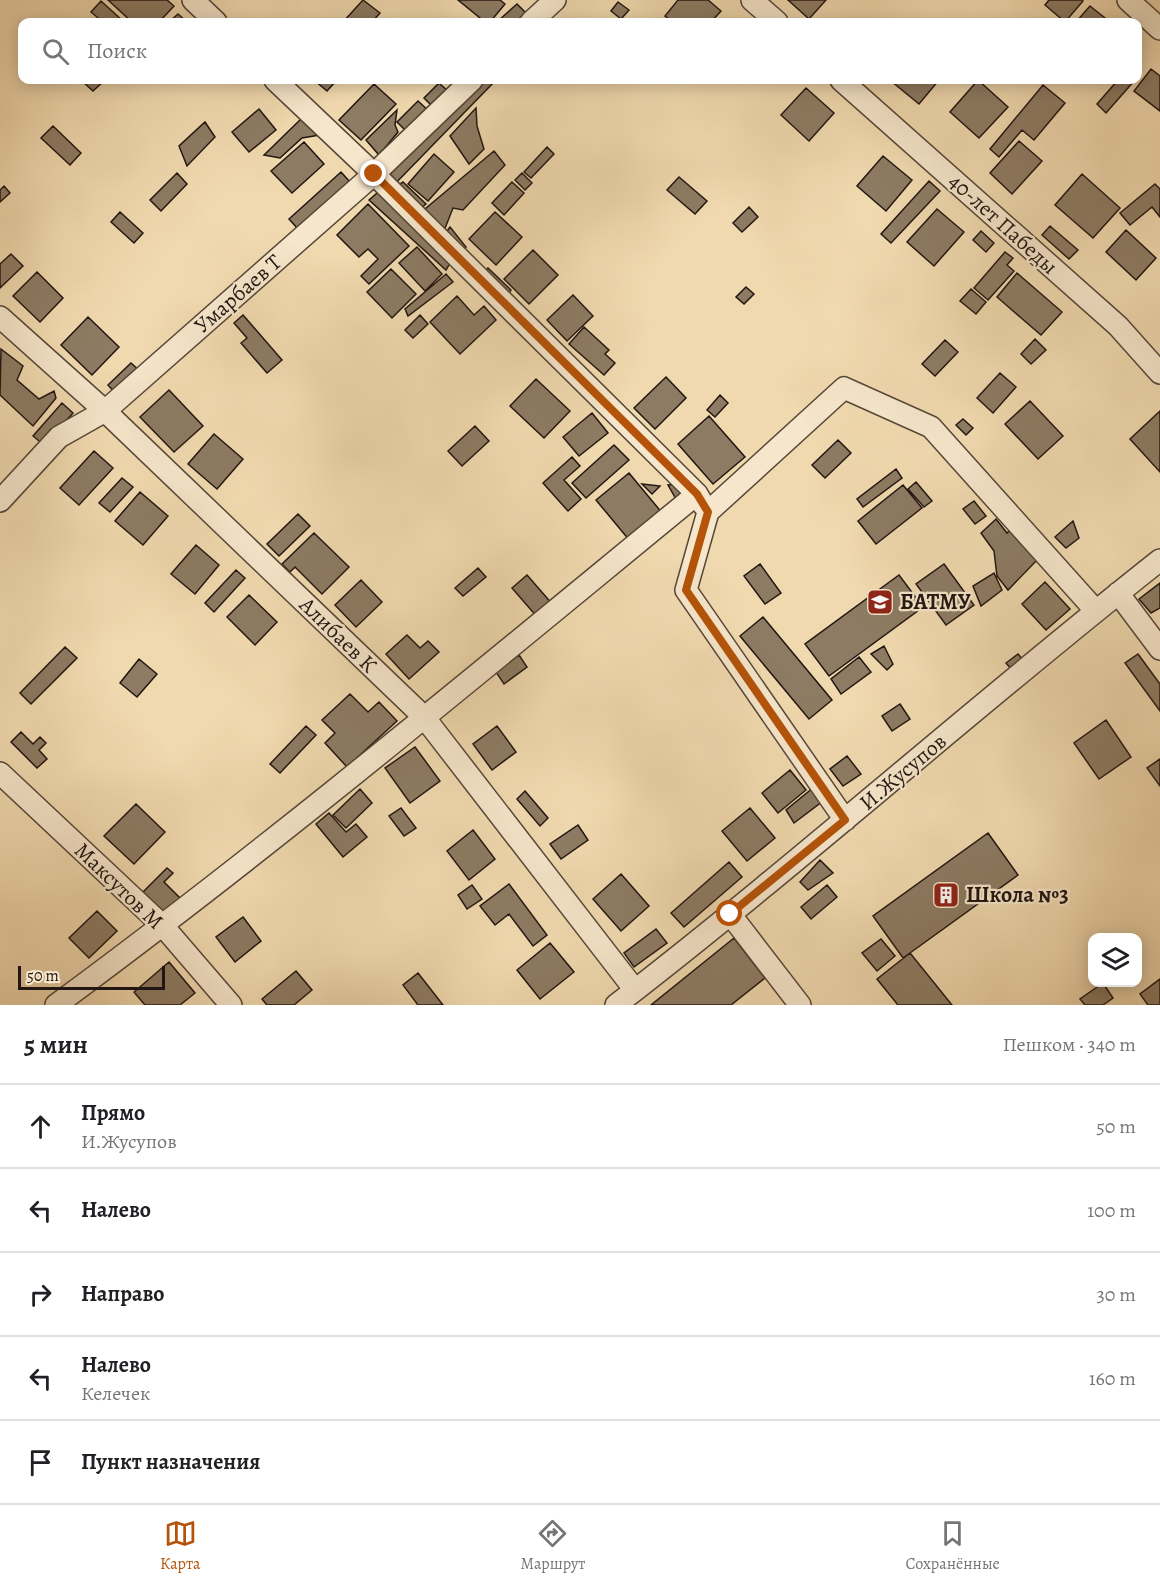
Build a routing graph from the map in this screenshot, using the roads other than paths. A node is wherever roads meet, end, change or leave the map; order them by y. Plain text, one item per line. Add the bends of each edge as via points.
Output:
1 (193, 0) edge
2 (555, 0) edge
3 (752, 0) edge
4 (1128, 0) edge
5 (212, 18) edge
6 (535, 18) edge
7 (772, 18) edge
8 (1160, 29) edge
9 (279, 84) edge
10 (468, 84) edge
11 (845, 84) edge
12 (374, 174) junction
13 (0, 317) edge
14 (1160, 374) edge
15 (105, 411) junction
16 (697, 494) junction
17 (0, 501) edge
18 (708, 512) junction
19 (1160, 560) edge
20 (1118, 593) junction
21 (1096, 611) junction
22 (1160, 649) edge
23 (424, 717) junction
24 (0, 773) edge
25 (845, 820) junction
26 (730, 914) junction
27 (163, 926) junction
28 (635, 990) junction
29 (56, 1005) edge
30 (231, 1005) edge
31 (616, 1005) edge
32 (800, 1005) edge

1 - 5 street
2 - 6 street
3 - 7 street
4 - 8 street
9 - 12 street
10 - 12 street, Умарбаев Т
11 - 14 street, 40-лет Пабеды via 1118,327
12 - 15 street, Умарбаев Т
12 - 16 street
13 - 15 street, Алибаев К
15 - 17 street, Умарбаев Т via 59,437
15 - 23 street, Алибаев К
16 - 18 street
16 - 23 street
18 - 21 street via 844,388 931,427
18 - 25 street via 686,590
19 - 20 street, И.Жусупов
20 - 21 street, И.Жусупов
20 - 22 street
21 - 25 street, И.Жусупов
23 - 27 street
23 - 28 street, Алибаев К
24 - 27 street, Максутов М
25 - 26 street, И.Жусупов
26 - 28 street, И.Жусупов
26 - 32 street
27 - 29 street
27 - 30 street, Максутов М
28 - 31 street, И.Жусупов

